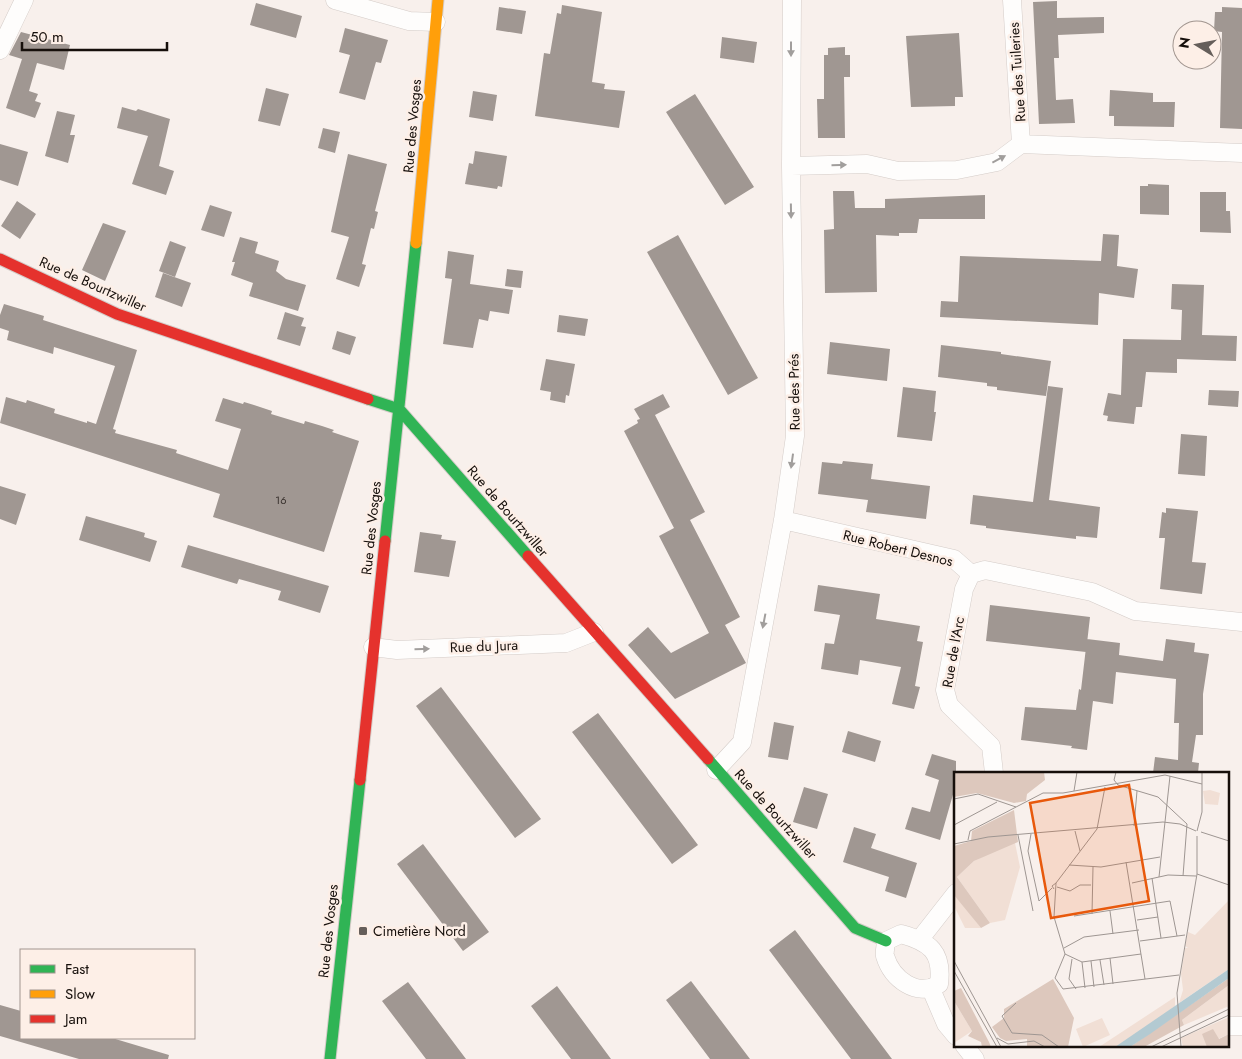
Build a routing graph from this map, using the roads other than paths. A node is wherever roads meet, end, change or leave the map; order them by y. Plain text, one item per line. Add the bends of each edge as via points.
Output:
1 (24, 0) edge
2 (335, 0) edge
3 (438, 0) edge
4 (792, 0) edge
5 (1012, 0) edge
6 (436, 22) junction
7 (0, 50) edge
8 (1022, 144) junction
9 (1242, 153) edge
10 (791, 166) junction
11 (0, 259) edge
12 (399, 409) junction
13 (783, 520) junction
14 (971, 574) junction
15 (1242, 622) edge
16 (594, 632) junction
17 (373, 647) junction
18 (716, 770) junction
19 (994, 772) edge
20 (954, 896) edge
21 (920, 939) junction
22 (886, 940) junction
23 (949, 968) edge
24 (931, 989) junction
25 (954, 1034) edge
26 (965, 1046) edge
27 (330, 1059) edge
28 (976, 1059) edge

1 - 7 street
2 - 6 street via 409,21
3 - 6 street, Rue des Vosges
4 -> 10 street, Rue des Prés
5 - 8 street, Rue des Tuileries
6 - 12 street, Rue des Vosges
8 - 9 street
10 -> 8 street via 867,164 898,171 956,170 997,162
10 -> 13 street, Rue des Prés via 795,436
11 - 12 street, Rue de Bourtzwiller via 117,314
12 - 16 street, Rue de Bourtzwiller
12 - 17 street, Rue des Vosges
13 - 14 street, Rue Robert Desnos via 954,559
13 -> 18 street, Rue des Prés via 742,742
14 - 15 street, Rue Robert Desnos via 985,570 1092,592 1135,611
14 - 19 street, Rue de l'Arc via 964,589 945,690 949,705 991,746
17 -> 16 street, Rue du Jura via 397,650 566,643
16 - 18 street, Rue de Bourtzwiller
17 - 27 street, Rue des Vosges
18 - 22 street, Rue de Bourtzwiller via 855,928
20 - 21 street
21 - 22 street via 901,934
21 - 23 street
22 - 24 street via 885,955 896,976 910,988
23 - 24 street via 939,984
24 - 25 street via 946,1024
26 - 28 street

